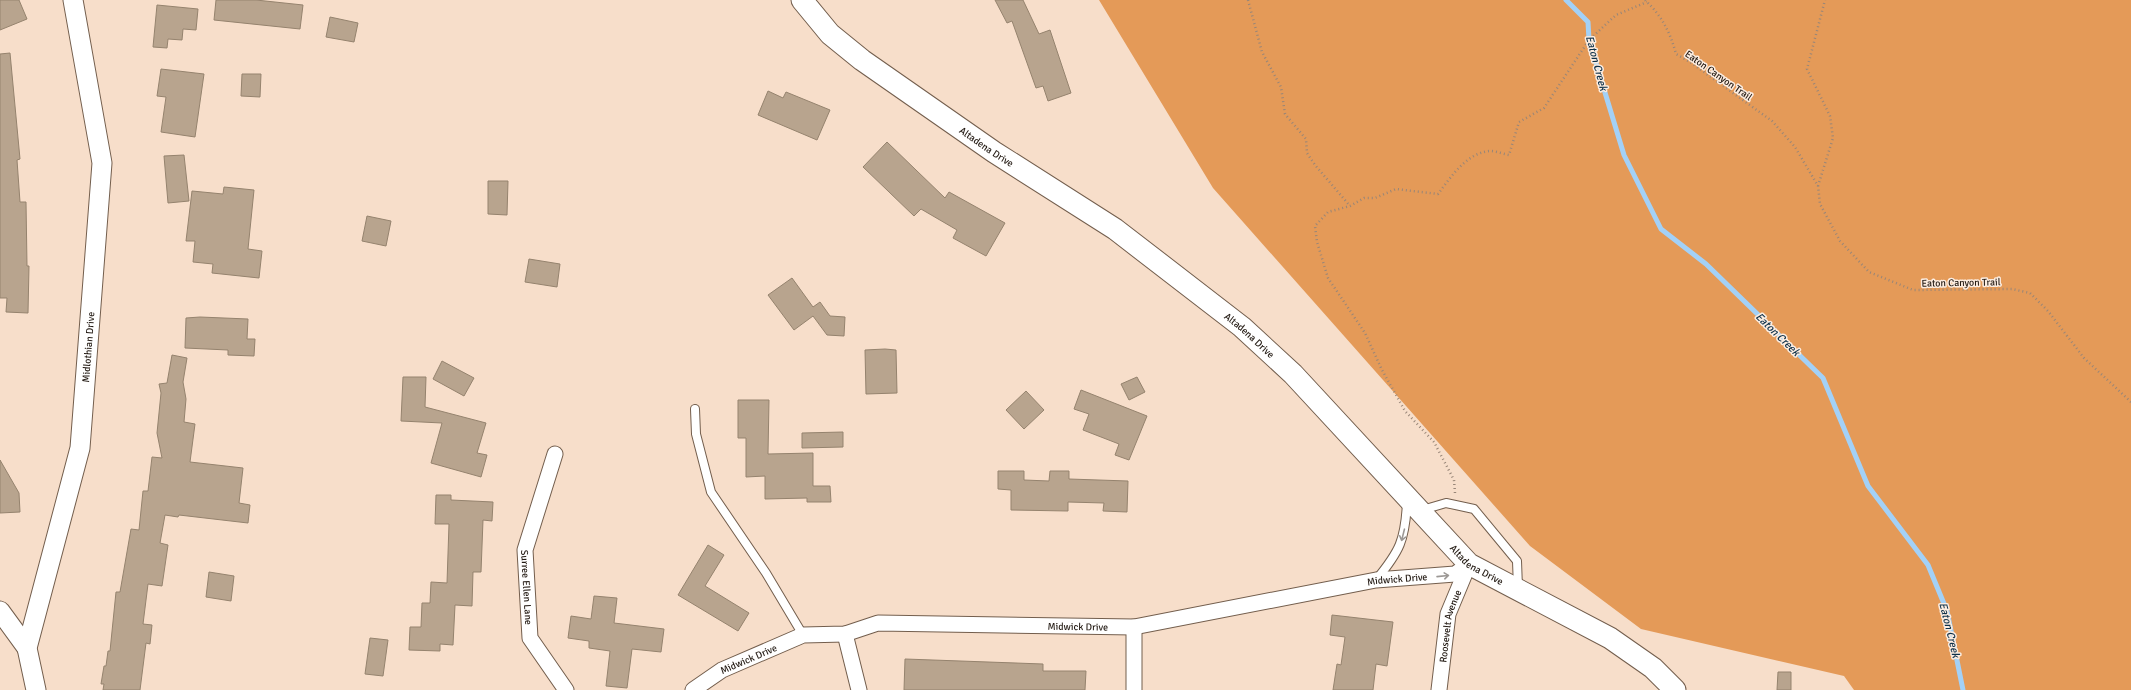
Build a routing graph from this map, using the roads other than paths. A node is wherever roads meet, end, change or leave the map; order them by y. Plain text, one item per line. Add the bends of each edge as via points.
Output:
1 (73, 0) edge
2 (802, 0) edge
3 (695, 409) dead end
4 (555, 454) dead end
5 (1414, 503) junction
6 (1469, 564) junction
7 (1376, 580) junction
8 (1518, 591) junction
9 (0, 611) edge
10 (1134, 627) junction
11 (845, 634) junction
12 (803, 635) junction
13 (27, 648) junction
14 (36, 690) edge
15 (566, 690) edge
16 (693, 690) edge
17 (859, 690) edge
18 (1134, 690) edge
19 (1439, 690) edge
20 (1675, 690) edge

1 - 13 street, Midlothian Drive via 102,163 80,448
2 - 5 main road, Altadena Drive via 830,34 862,60 994,152 1115,229 1218,306 1293,374
3 - 12 lane via 696,434 712,492 766,573
4 - 15 street, Surree Ellen Lane via 525,550 530,638
5 - 6 main road, Altadena Drive
5 -> 7 lane via 1395,557
5 - 8 lane via 1446,503 1474,509 1517,561
7 -> 6 street, Midwick Drive via 1455,574
6 - 8 main road, Altadena Drive
6 - 19 street, Roosevelt Avenue via 1449,610
7 - 10 street, Midwick Drive
8 - 20 main road, Altadena Drive via 1610,638 1653,668
9 - 13 street
10 - 11 street, Midwick Drive via 878,623
10 - 18 street
11 - 12 street, Midwick Drive
11 - 17 street
12 - 16 street, Midwick Drive via 722,670
13 - 14 street, Midlothian Drive

